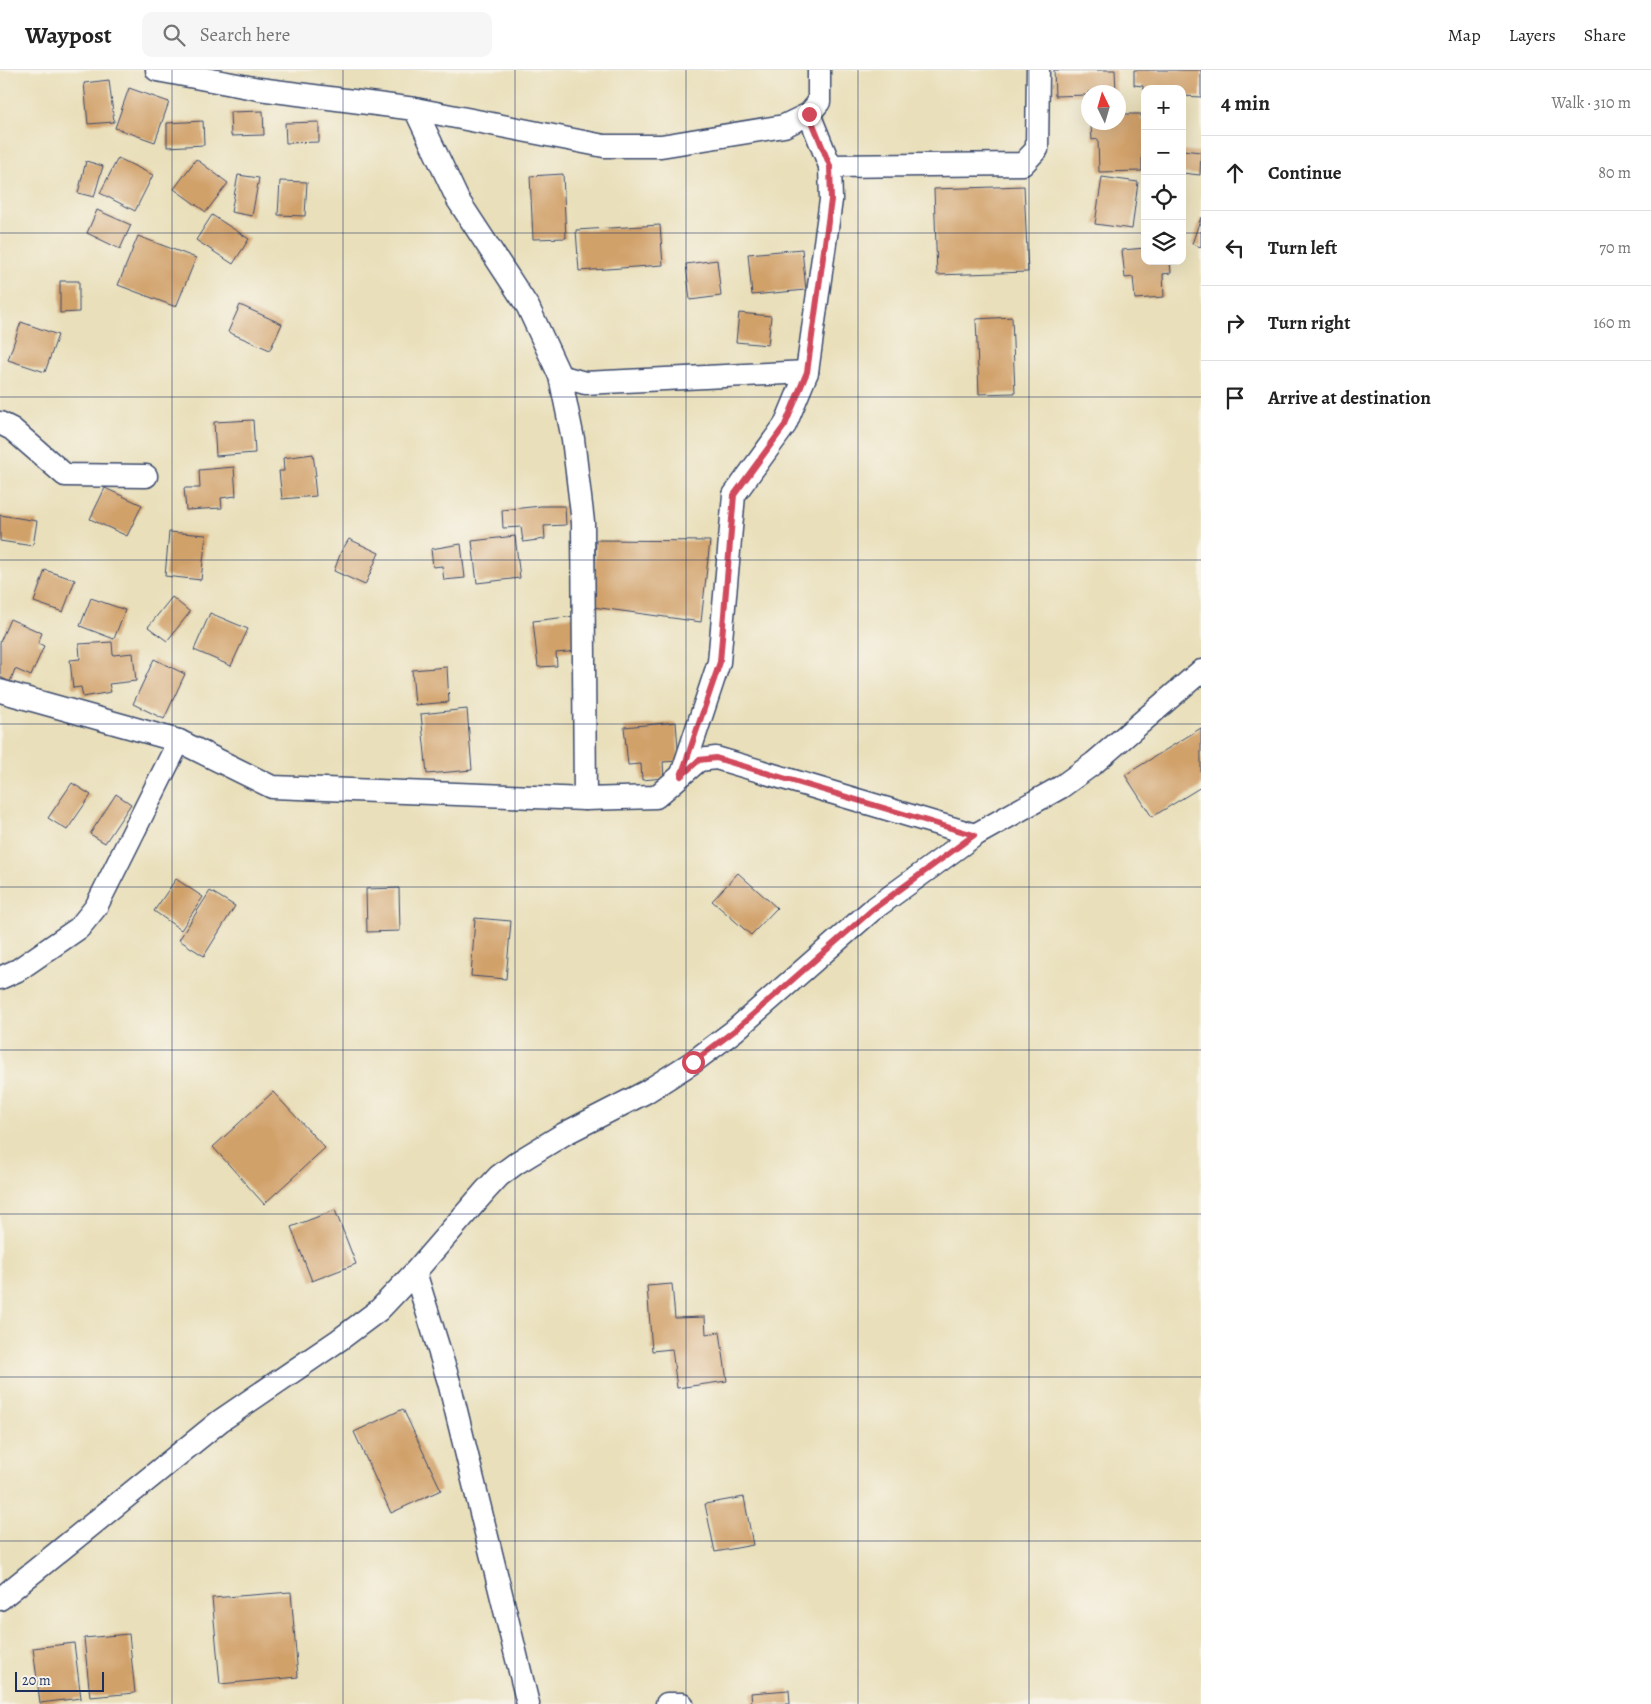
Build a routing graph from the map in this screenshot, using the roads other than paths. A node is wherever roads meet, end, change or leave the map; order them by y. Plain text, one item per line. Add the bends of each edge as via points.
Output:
1 (157, 70) edge
2 (819, 70) edge
3 (1038, 70) edge
4 (414, 109) junction
5 (809, 114) junction
6 (830, 166) junction
7 (807, 372) junction
8 (560, 376) junction
9 (0, 423) edge
10 (146, 476) dead end
11 (1201, 671) edge
12 (0, 691) edge
13 (180, 741) junction
14 (681, 776) junction
15 (585, 799) junction
16 (974, 835) junction
17 (0, 978) edge
18 (415, 1272) junction
19 (0, 1599) edge
20 (528, 1704) edge
21 (667, 1704) edge
22 (682, 1704) edge

1 - 4 street via 259,90
2 - 5 street via 819,102
3 - 6 street via 1037,149 1022,164
4 - 5 street via 604,146 661,146 784,126
4 - 8 street via 458,200 528,306
5 - 6 street
6 - 7 street via 831,200
7 - 8 street via 585,383
7 - 14 street via 785,425 734,495 720,662
8 - 15 street via 573,439 583,522
9 - 10 street via 12,429 65,475
11 - 16 street via 1088,768 1061,787
12 - 13 street
13 - 15 street via 272,787
13 - 17 street via 96,907 79,928 18,970
14 - 15 street via 656,797
14 - 16 street via 699,760 716,758
16 - 18 street via 872,910 734,1031 693,1062 646,1092 564,1134 499,1176
18 - 19 street via 379,1310 220,1421
18 - 20 street via 449,1382
21 - 22 street

